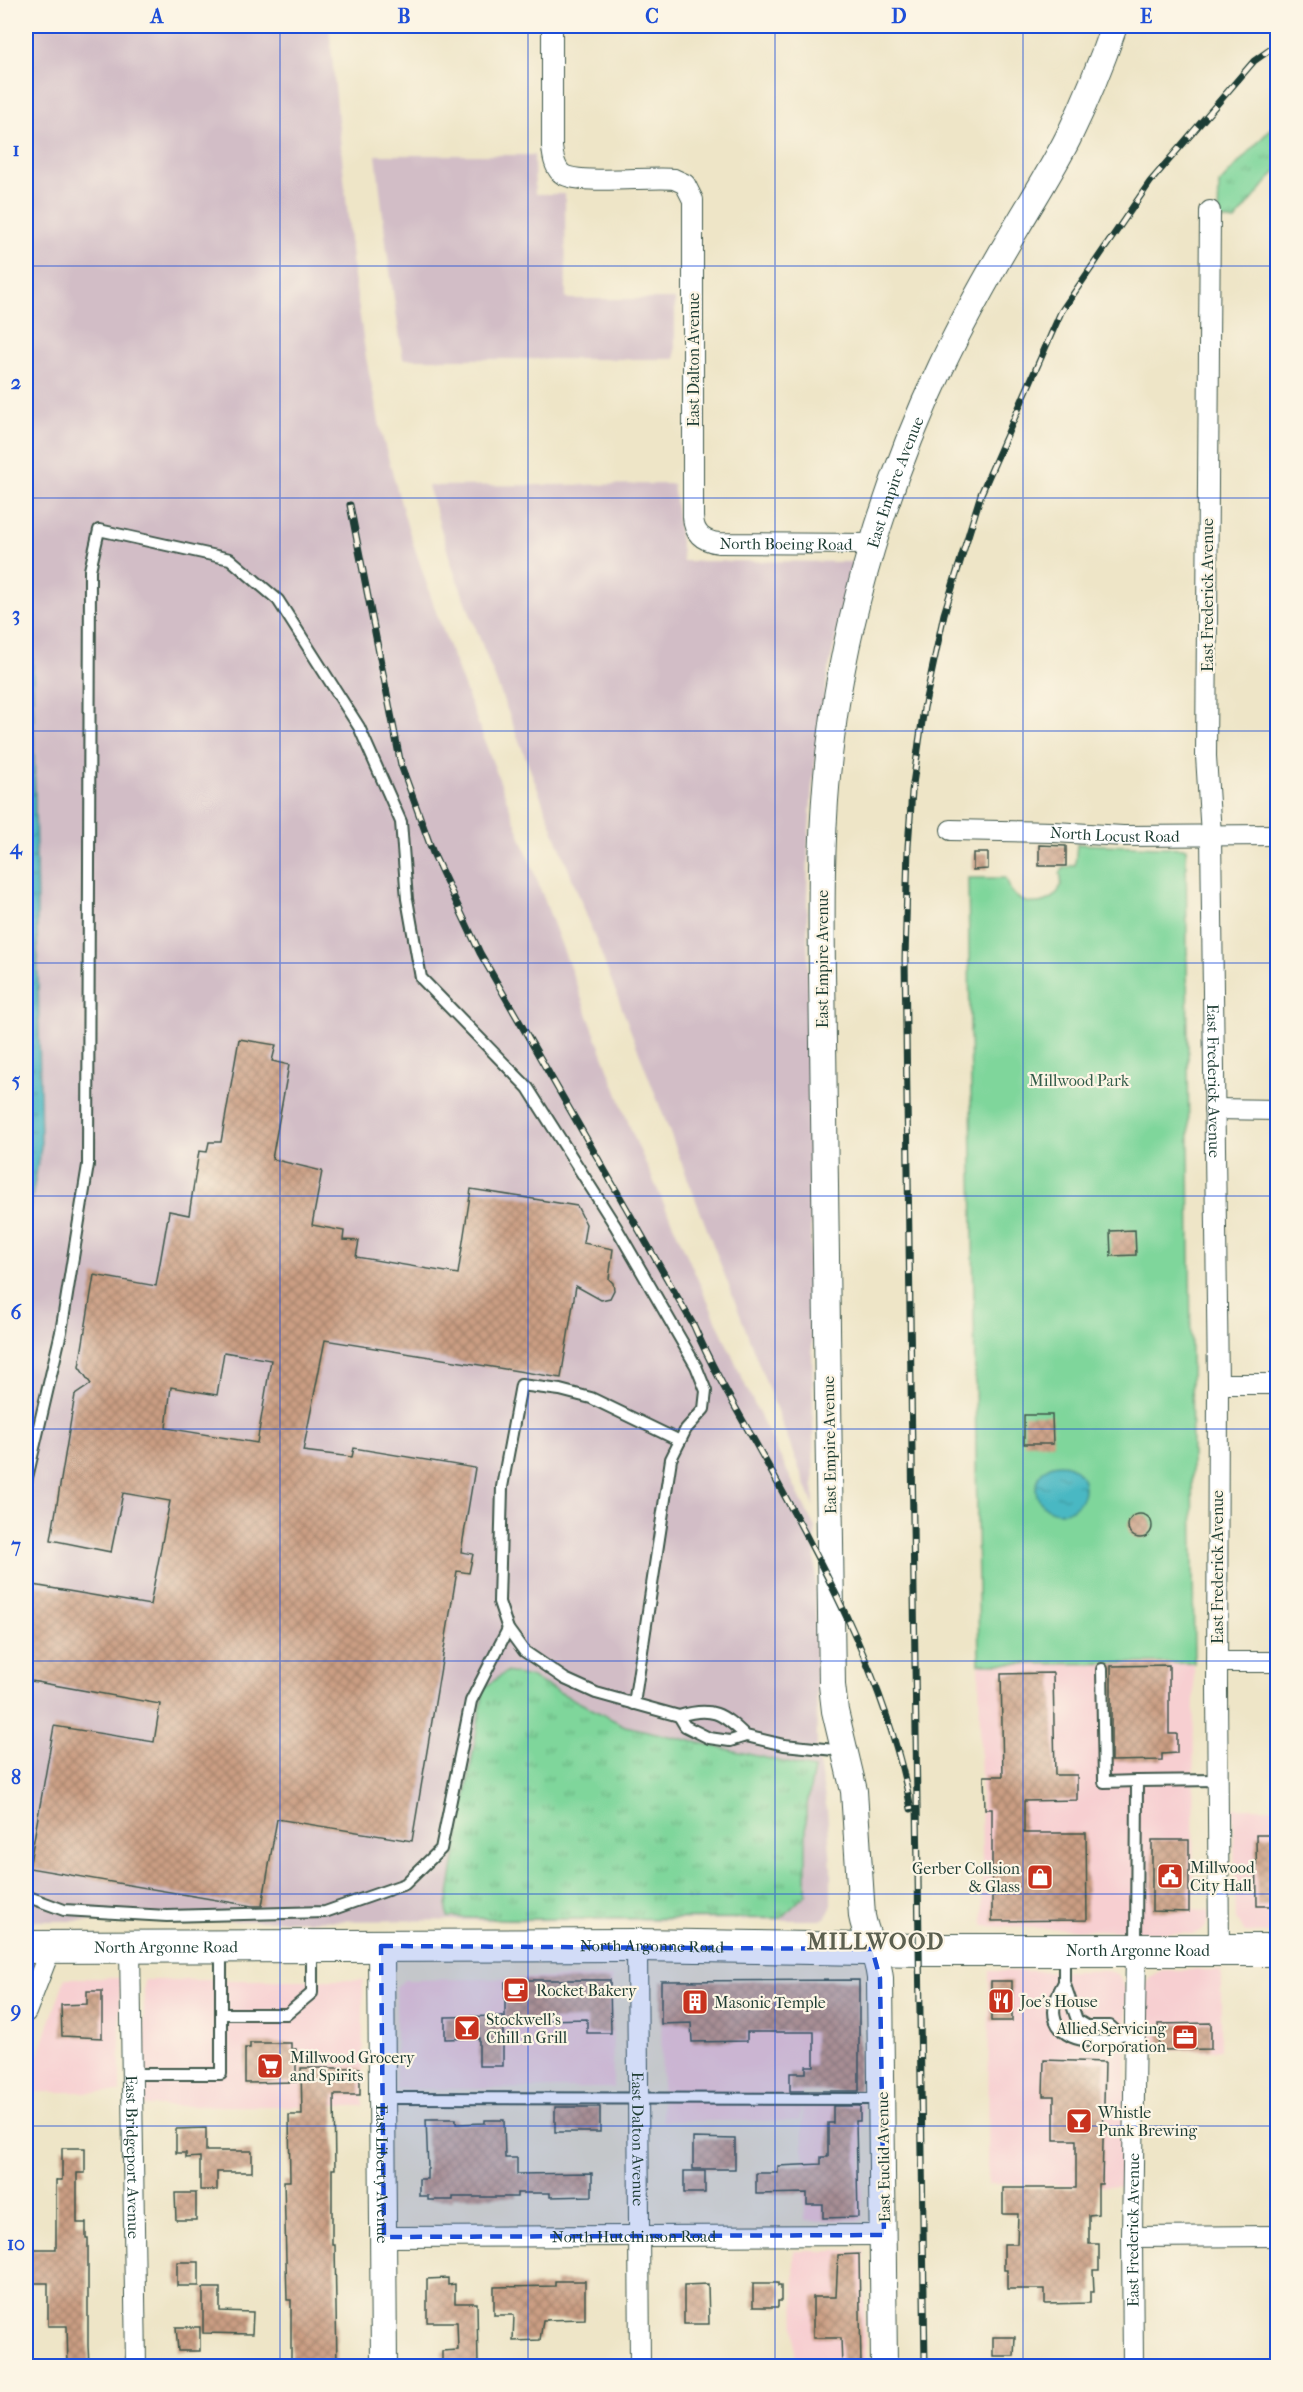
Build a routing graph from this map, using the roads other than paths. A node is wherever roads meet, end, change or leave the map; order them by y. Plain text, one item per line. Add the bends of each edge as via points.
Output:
1 (552, 26) edge
2 (1114, 26) edge
3 (1210, 212) dead end
4 (699, 536) joint
5 (874, 544) junction
6 (951, 830) dead end
7 (1211, 835) junction
8 (1278, 835) edge
9 (1214, 1109) junction
10 (1278, 1110) edge
11 (1218, 1384) junction
12 (1278, 1384) edge
13 (680, 1441) junction
14 (26, 1482) edge
15 (508, 1629) junction
16 (1217, 1662) junction
17 (1278, 1662) edge
18 (1102, 1669) dead end
19 (634, 1704) junction
20 (679, 1716) junction
21 (746, 1736) junction
22 (846, 1751) junction
23 (1218, 1780) junction
24 (1137, 1781) junction
25 (26, 1896) edge
26 (637, 1945) junction
27 (312, 1946) junction
28 (381, 1946) junction
29 (38, 1947) edge
30 (130, 1947) junction
31 (221, 1947) junction
32 (872, 1948) junction
33 (1064, 1950) junction
34 (1136, 1950) junction
35 (1220, 1950) junction
36 (1278, 1950) edge
37 (1064, 1982) junction
38 (26, 2012) edge
39 (221, 2014) junction
40 (1127, 2035) junction
41 (133, 2074) junction
42 (638, 2097) junction
43 (382, 2098) junction
44 (881, 2099) junction
45 (884, 2235) junction
46 (638, 2236) junction
47 (1278, 2236) edge
48 (384, 2237) junction
49 (1132, 2237) junction
50 (136, 2367) edge
51 (384, 2367) edge
52 (640, 2367) edge
53 (884, 2367) edge
54 (1133, 2367) edge

1 - 4 street, East Dalton Avenue via 552,147 561,172 586,179 669,178 680,180 691,194 693,517
2 - 5 street, East Empire Avenue via 1068,138 981,288 940,369 903,456
3 - 7 street, East Frederick Avenue via 1206,756
4 - 5 street, North Boeing Road via 719,543
5 - 22 street, East Empire Avenue via 838,692 827,774 822,862 832,1685
6 - 7 street, North Locust Road
7 - 8 street, North Locust Road
7 - 9 street, East Frederick Avenue
9 - 10 street
9 - 11 street, East Frederick Avenue
11 - 12 street
11 - 16 street, East Frederick Avenue
13 - 14 lane via 704,1409 706,1391 696,1366 616,1227 528,1088 421,978 406,899 401,822 359,727 279,600 230,559 99,530 90,570 88,1165 61,1332
13 - 15 lane via 591,1398 521,1385 502,1487 500,1602
13 - 19 lane via 671,1459
15 - 19 lane via 524,1651 565,1679
15 - 25 lane via 471,1701 441,1849 405,1884 325,1912 167,1916 64,1910
16 - 17 street
16 - 23 street, East Frederick Avenue
18 - 24 lane via 1104,1782
19 - 20 lane
20 - 21 lane via 699,1710 710,1712 727,1719
20 - 21 lane via 685,1725 709,1738 730,1741
21 - 22 lane via 784,1745
22 - 32 street, East Empire Avenue via 856,1807 862,1916
23 - 24 lane
23 - 35 street, East Frederick Avenue
24 - 34 lane
26 - 28 main road, North Argonne Road
26 - 32 main road, North Argonne Road
26 - 42 street, East Dalton Avenue
27 - 28 main road, North Argonne Road
27 - 31 main road, North Argonne Road
27 - 39 lane via 312,1993 287,2014
28 - 43 street, East Liberty Avenue
29 - 30 main road, North Argonne Road
29 - 38 street
30 - 31 main road, North Argonne Road
30 - 41 street, East Bridgeport Avenue
31 - 39 lane
32 - 33 main road, North Argonne Road
32 - 44 street, East Euclid Avenue via 880,1978
33 - 34 main road, North Argonne Road
33 - 37 lane
34 - 35 main road, North Argonne Road
34 - 40 street, East Frederick Avenue
35 - 36 main road, North Argonne Road
37 - 40 lane via 1077,2020 1087,2026 1110,2026
37 - 40 lane via 1055,1997 1060,2030 1071,2039 1111,2041
39 - 41 lane via 221,2074
40 - 49 street, East Frederick Avenue
41 - 50 street, East Bridgeport Avenue
42 - 43 lane
42 - 44 lane
42 - 46 street, East Dalton Avenue
43 - 48 street, East Liberty Avenue
44 - 45 street, East Euclid Avenue
45 - 46 street, North Hutchinson Road
45 - 53 street, East Euclid Avenue
46 - 48 street, North Hutchinson Road
46 - 52 street, East Dalton Avenue
47 - 49 street
48 - 51 street, East Liberty Avenue
49 - 54 street, East Frederick Avenue

